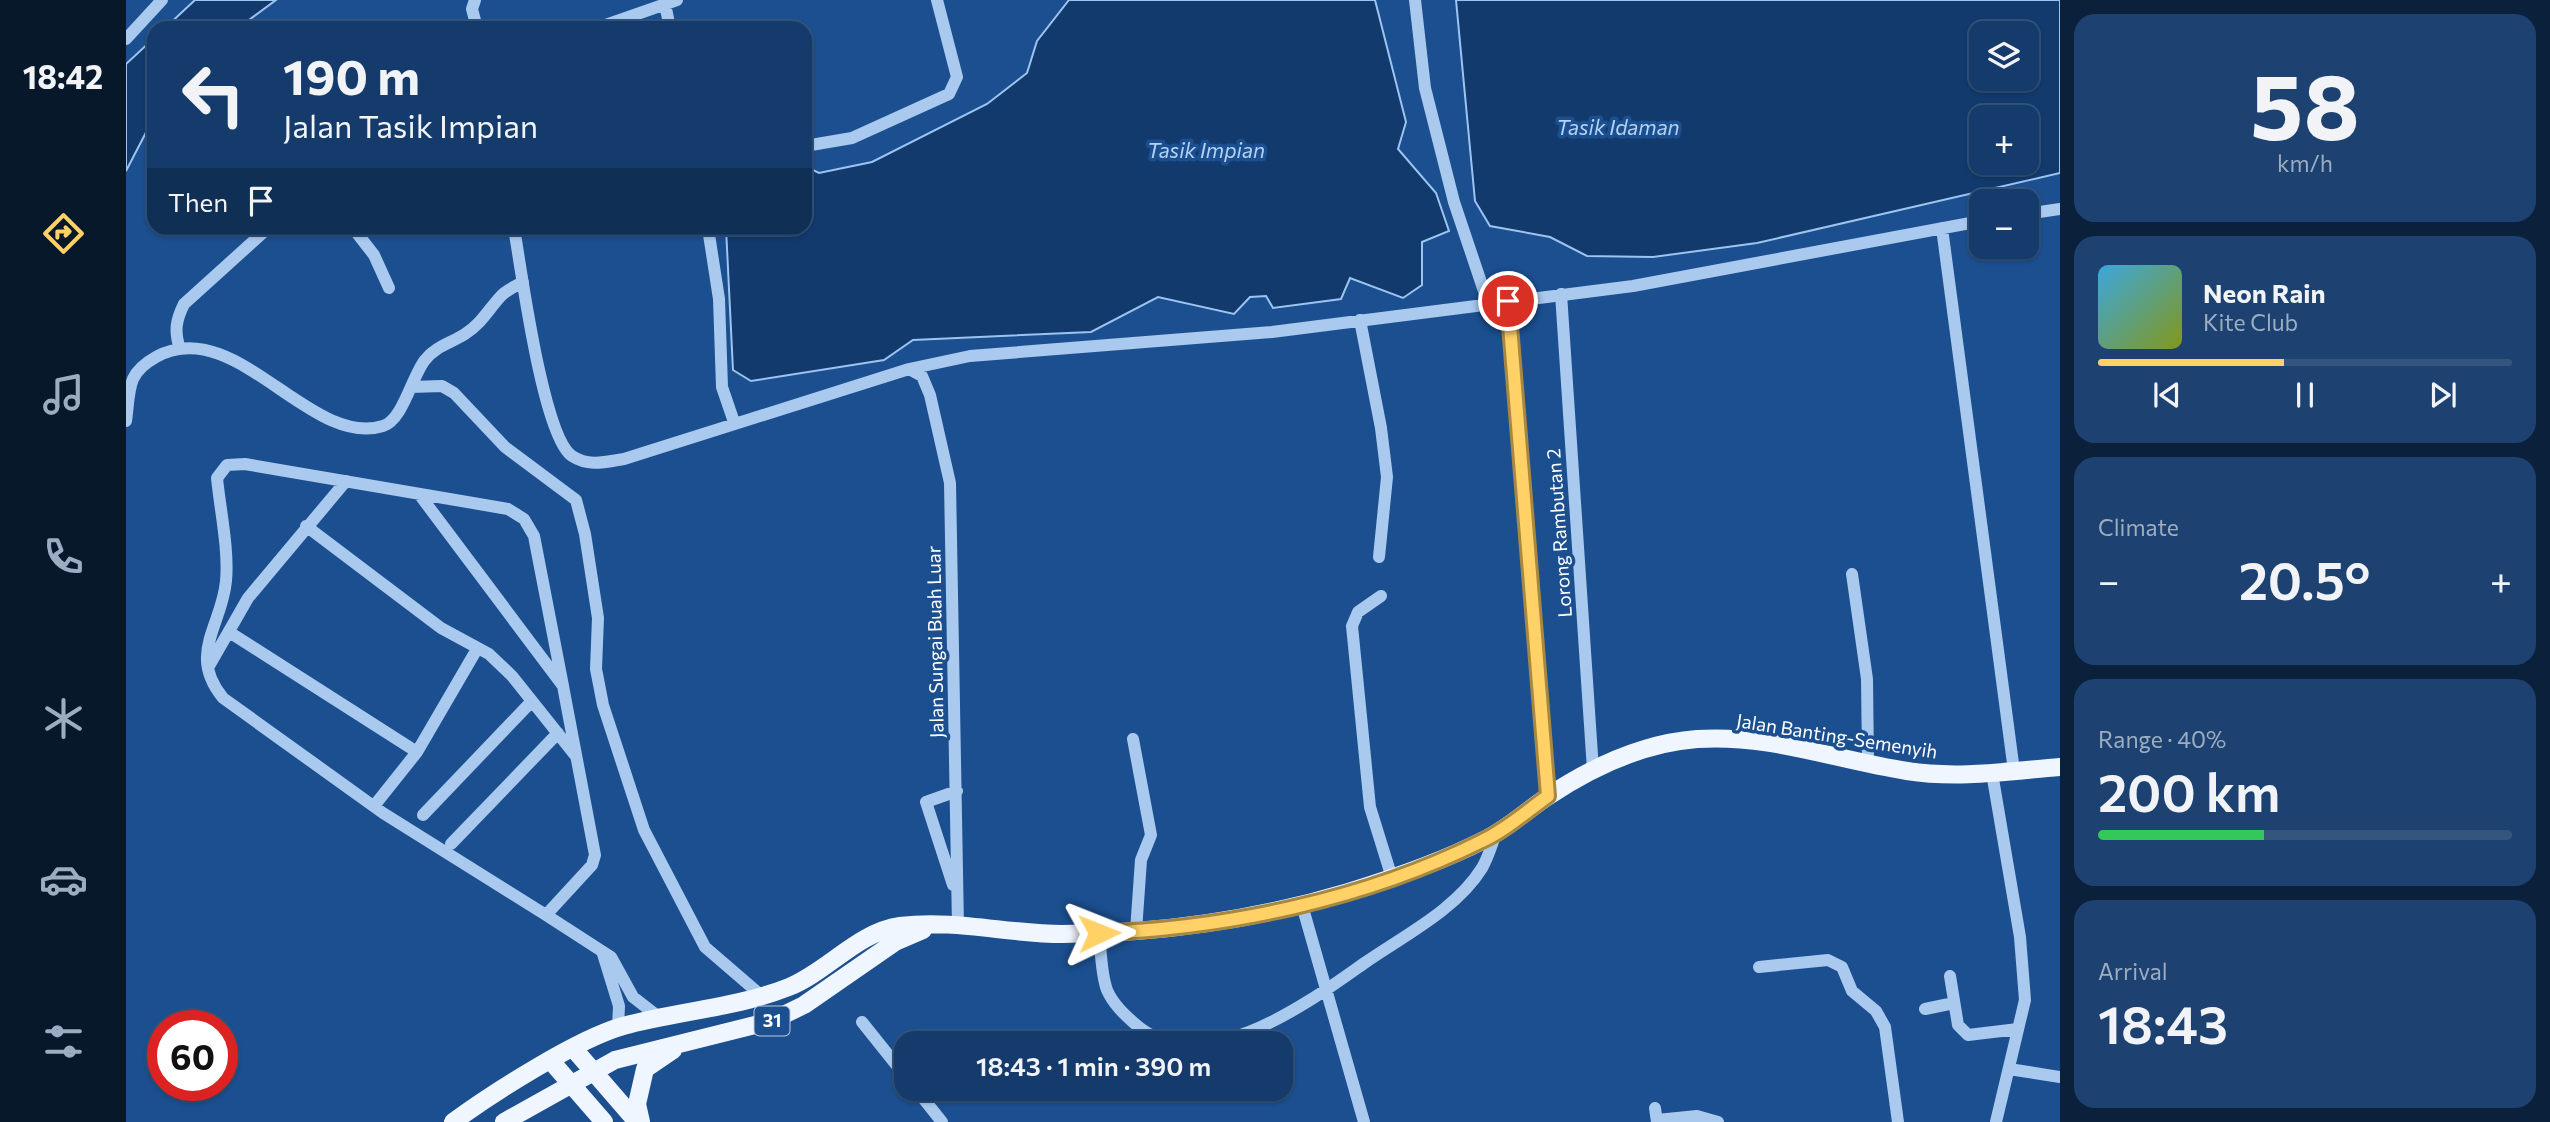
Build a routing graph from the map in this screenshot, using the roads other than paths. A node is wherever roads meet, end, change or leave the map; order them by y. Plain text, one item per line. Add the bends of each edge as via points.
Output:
1 (162, 0) edge
2 (475, 0) edge
3 (937, 0) edge
4 (1415, 0) edge
5 (671, 2) edge
6 (475, 21) edge
7 (617, 21) edge
8 (670, 21) edge
9 (126, 39) edge
10 (812, 144) edge
11 (2060, 209) edge
12 (2039, 212) edge
13 (1969, 223) edge
14 (1942, 228) junction
15 (260, 235) edge
16 (358, 235) edge
17 (515, 235) edge
18 (709, 235) edge
19 (523, 282) junction
20 (388, 288) dead end
21 (1561, 294) junction
22 (1508, 301) junction
23 (1488, 303) junction
24 (1360, 320) junction
25 (180, 349) junction
26 (909, 369) junction
27 (411, 387) junction
28 (126, 421) edge
29 (733, 422) junction
30 (346, 481) junction
31 (419, 494) junction
32 (306, 526) junction
33 (1379, 557) dead end
34 (1852, 574) dead end
35 (1381, 596) dead end
36 (229, 632) junction
37 (477, 649) junction
38 (205, 672) junction
39 (563, 686) junction
40 (533, 701) junction
41 (558, 733) junction
42 (1133, 739) dead end
43 (417, 752) junction
44 (578, 758) junction
45 (1868, 763) junction
46 (2060, 766) edge
47 (1593, 770) junction
48 (2014, 771) junction
49 (1992, 773) junction
50 (957, 791) junction
51 (1548, 796) junction
52 (374, 806) junction
53 (423, 815) dead end
54 (1496, 833) junction
55 (450, 844) dead end
56 (1392, 877) junction
57 (958, 898) junction
58 (1302, 905) junction
59 (546, 915) junction
60 (933, 926) junction
61 (958, 927) junction
62 (1136, 931) junction
63 (1099, 933) junction
64 (603, 950) junction
65 (1759, 967) dead end
66 (1950, 976) dead end
67 (1326, 991) junction
68 (763, 998) junction
69 (1954, 1003) junction
70 (1925, 1009) dead end
71 (660, 1018) junction
72 (862, 1022) dead end
73 (618, 1027) junction
74 (2018, 1029) junction
75 (689, 1042) junction
76 (573, 1048) junction
77 (551, 1061) junction
78 (894, 1062) edge
79 (2009, 1069) junction
80 (593, 1071) junction
81 (2060, 1077) edge
82 (570, 1084) junction
83 (925, 1101) edge
84 (1657, 1117) edge
85 (453, 1122) edge
86 (505, 1122) edge
87 (604, 1122) edge
88 (639, 1122) edge
89 (942, 1122) edge
90 (1364, 1122) edge
91 (1718, 1122) edge
92 (1898, 1122) edge
93 (1996, 1122) edge

1 - 9 street
2 - 6 street
3 - 10 street via 957,76 949,94 852,138
4 - 23 street via 1425,88 1454,202
5 - 7 street
5 - 8 street
11 - 12 street
13 - 14 street
14 - 21 street via 1633,286
14 - 48 street
15 - 25 street via 184,304 175,334
16 - 20 street via 374,255
17 - 19 street
18 - 29 street via 719,299 722,387
19 - 27 street via 502,294 485,320 434,351
19 - 29 street via 545,400 559,441 571,455 594,464 624,459
21 - 22 street
21 - 47 street, Lorong Rambutan 2
22 - 23 street
22 - 51 street
23 - 24 street
24 - 26 street via 1272,332 971,356
24 - 33 street via 1387,477
25 - 27 street via 215,354 272,381 333,423 350,428 371,430 388,425
25 - 28 street via 146,363 134,379
26 - 29 street
26 - 50 street, Jalan Sungai Buah Luar via 922,376 930,395 950,484
27 - 68 street via 442,386 454,393 505,447 576,500 598,618 596,669 603,705 644,830 705,947
30 - 31 street
30 - 32 street
30 - 38 street via 245,464 227,465 217,478 226,579
31 - 39 street
31 - 39 street via 509,509 524,519 534,536
32 - 36 street via 248,598
32 - 37 street via 441,628
34 - 45 street via 1867,679
35 - 56 street via 1357,612 1352,626 1370,807
36 - 38 street
36 - 43 street
37 - 40 street via 489,654
37 - 43 street
38 - 52 street via 222,698
39 - 44 street
40 - 41 street
40 - 53 street
41 - 44 street
41 - 55 street
42 - 62 street via 1151,835 1141,860
43 - 52 street
44 - 59 street via 595,855 592,865
45 - 47 main road, Jalan Banting-Semenyih / 31 via 1753,740 1695,739 1640,749
45 - 49 main road, Jalan Banting-Semenyih / 31 via 1953,775
46 - 48 main road, Jalan Banting-Semenyih / 31
47 - 51 main road, Jalan Banting-Semenyih / 31
48 - 49 main road, Jalan Banting-Semenyih / 31
49 - 74 street via 2020,937 2025,1000
50 - 57 street, Jalan Sungai Buah Luar
50 - 57 street via 926,802
51 - 54 main road, Jalan Banting-Semenyih / 31
52 - 59 street
54 - 56 main road, Jalan Banting-Semenyih / 31
54 - 67 street via 1483,867 1461,895
56 - 58 main road, Jalan Banting-Semenyih / 31
57 - 61 street, Jalan Sungai Buah Luar
58 - 62 main road, Jalan Banting-Semenyih / 31
58 - 67 street
59 - 64 street
60 - 61 main road, Jalan Banting-Semenyih / 31
60 - 68 main road, Jalan Banting-Semenyih / 31 via 898,926 866,938 800,982
60 - 75 main road, Jalan Banting-Semenyih / 31 via 895,942 804,1005 771,1021
61 - 63 main road, Jalan Banting-Semenyih / 31
62 - 63 main road, Jalan Banting-Semenyih / 31
63 - 67 street via 1107,990 1119,1010 1143,1032 1171,1042 1246,1035
64 - 71 street via 633,997
64 - 73 street via 619,1006
65 - 92 street via 1828,960 1842,967 1852,991 1876,1011 1885,1027
66 - 69 street
67 - 90 street
68 - 71 main road, Jalan Banting-Semenyih / 31
69 - 70 street
69 - 74 street via 1958,1025 1968,1035
71 - 73 main road, Jalan Banting-Semenyih / 31
72 - 78 street
73 - 76 main road, Jalan Banting-Semenyih / 31
74 - 79 street
75 - 80 main road, Jalan Banting-Semenyih / 31 via 635,1054
75 - 88 main road via 645,1069 637,1104
76 - 77 main road, Jalan Banting-Semenyih / 31
76 - 80 main road
77 - 82 main road
77 - 85 main road, Jalan Banting-Semenyih / 31
79 - 81 street
79 - 93 street
80 - 82 main road, Jalan Banting-Semenyih / 31
80 - 88 main road
82 - 86 main road, Jalan Banting-Semenyih / 31
82 - 87 main road
83 - 89 street
84 - 91 street via 1697,1116

